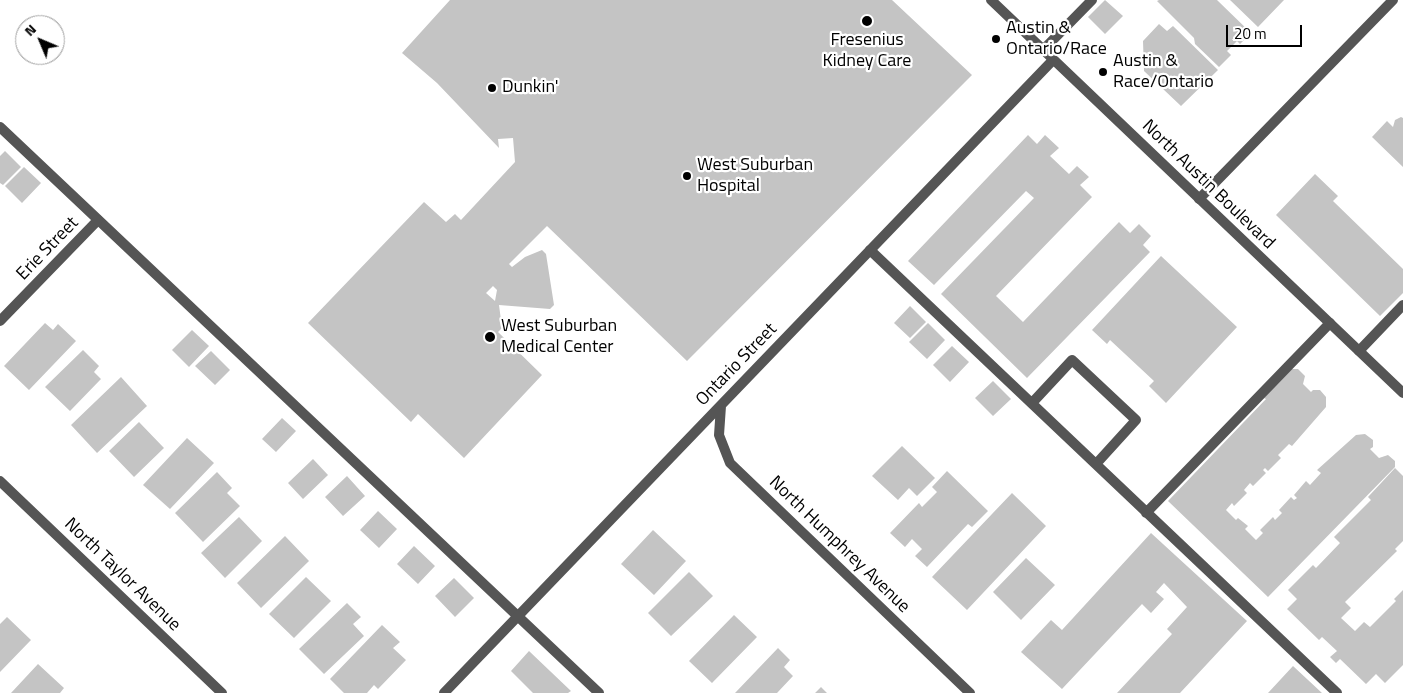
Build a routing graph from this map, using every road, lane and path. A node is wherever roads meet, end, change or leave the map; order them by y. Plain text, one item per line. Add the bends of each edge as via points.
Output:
1 (991, 0) edge
2 (1092, 0) edge
3 (1393, 0) edge
4 (1044, 50) junction
5 (1053, 60) junction
6 (0, 126) edge
7 (1199, 199) junction
8 (98, 220) junction
9 (870, 250) junction
10 (1403, 305) edge
11 (0, 321) edge
12 (1330, 323) junction
13 (1359, 351) junction
14 (1403, 393) edge
15 (1032, 404) junction
16 (722, 405) junction
17 (1096, 464) junction
18 (0, 481) edge
19 (1146, 513) junction
20 (518, 616) junction
21 (222, 693) edge
22 (444, 693) edge
23 (599, 693) edge
24 (970, 693) edge
25 (1337, 693) edge

1 - 4 street, North Austin Boulevard
2 - 4 street
3 - 7 street
4 - 5 street, North Austin Boulevard
5 - 7 street, North Austin Boulevard
5 - 9 street, Ontario Street
6 - 8 street
7 - 12 street, North Austin Boulevard
8 - 11 street, Erie Street
8 - 20 street
9 - 15 street
9 - 16 street, Ontario Street
10 - 13 street
12 - 13 street, North Austin Boulevard
12 - 19 street
13 - 14 street, North Austin Boulevard
15 - 17 street
15 - 17 street via 1072,360 1136,420
16 - 20 street, Ontario Street
16 - 24 street, North Humphrey Avenue via 719,435 730,463
17 - 19 street
18 - 21 street, North Taylor Avenue
19 - 25 street
20 - 22 street, Ontario Street
20 - 23 street

